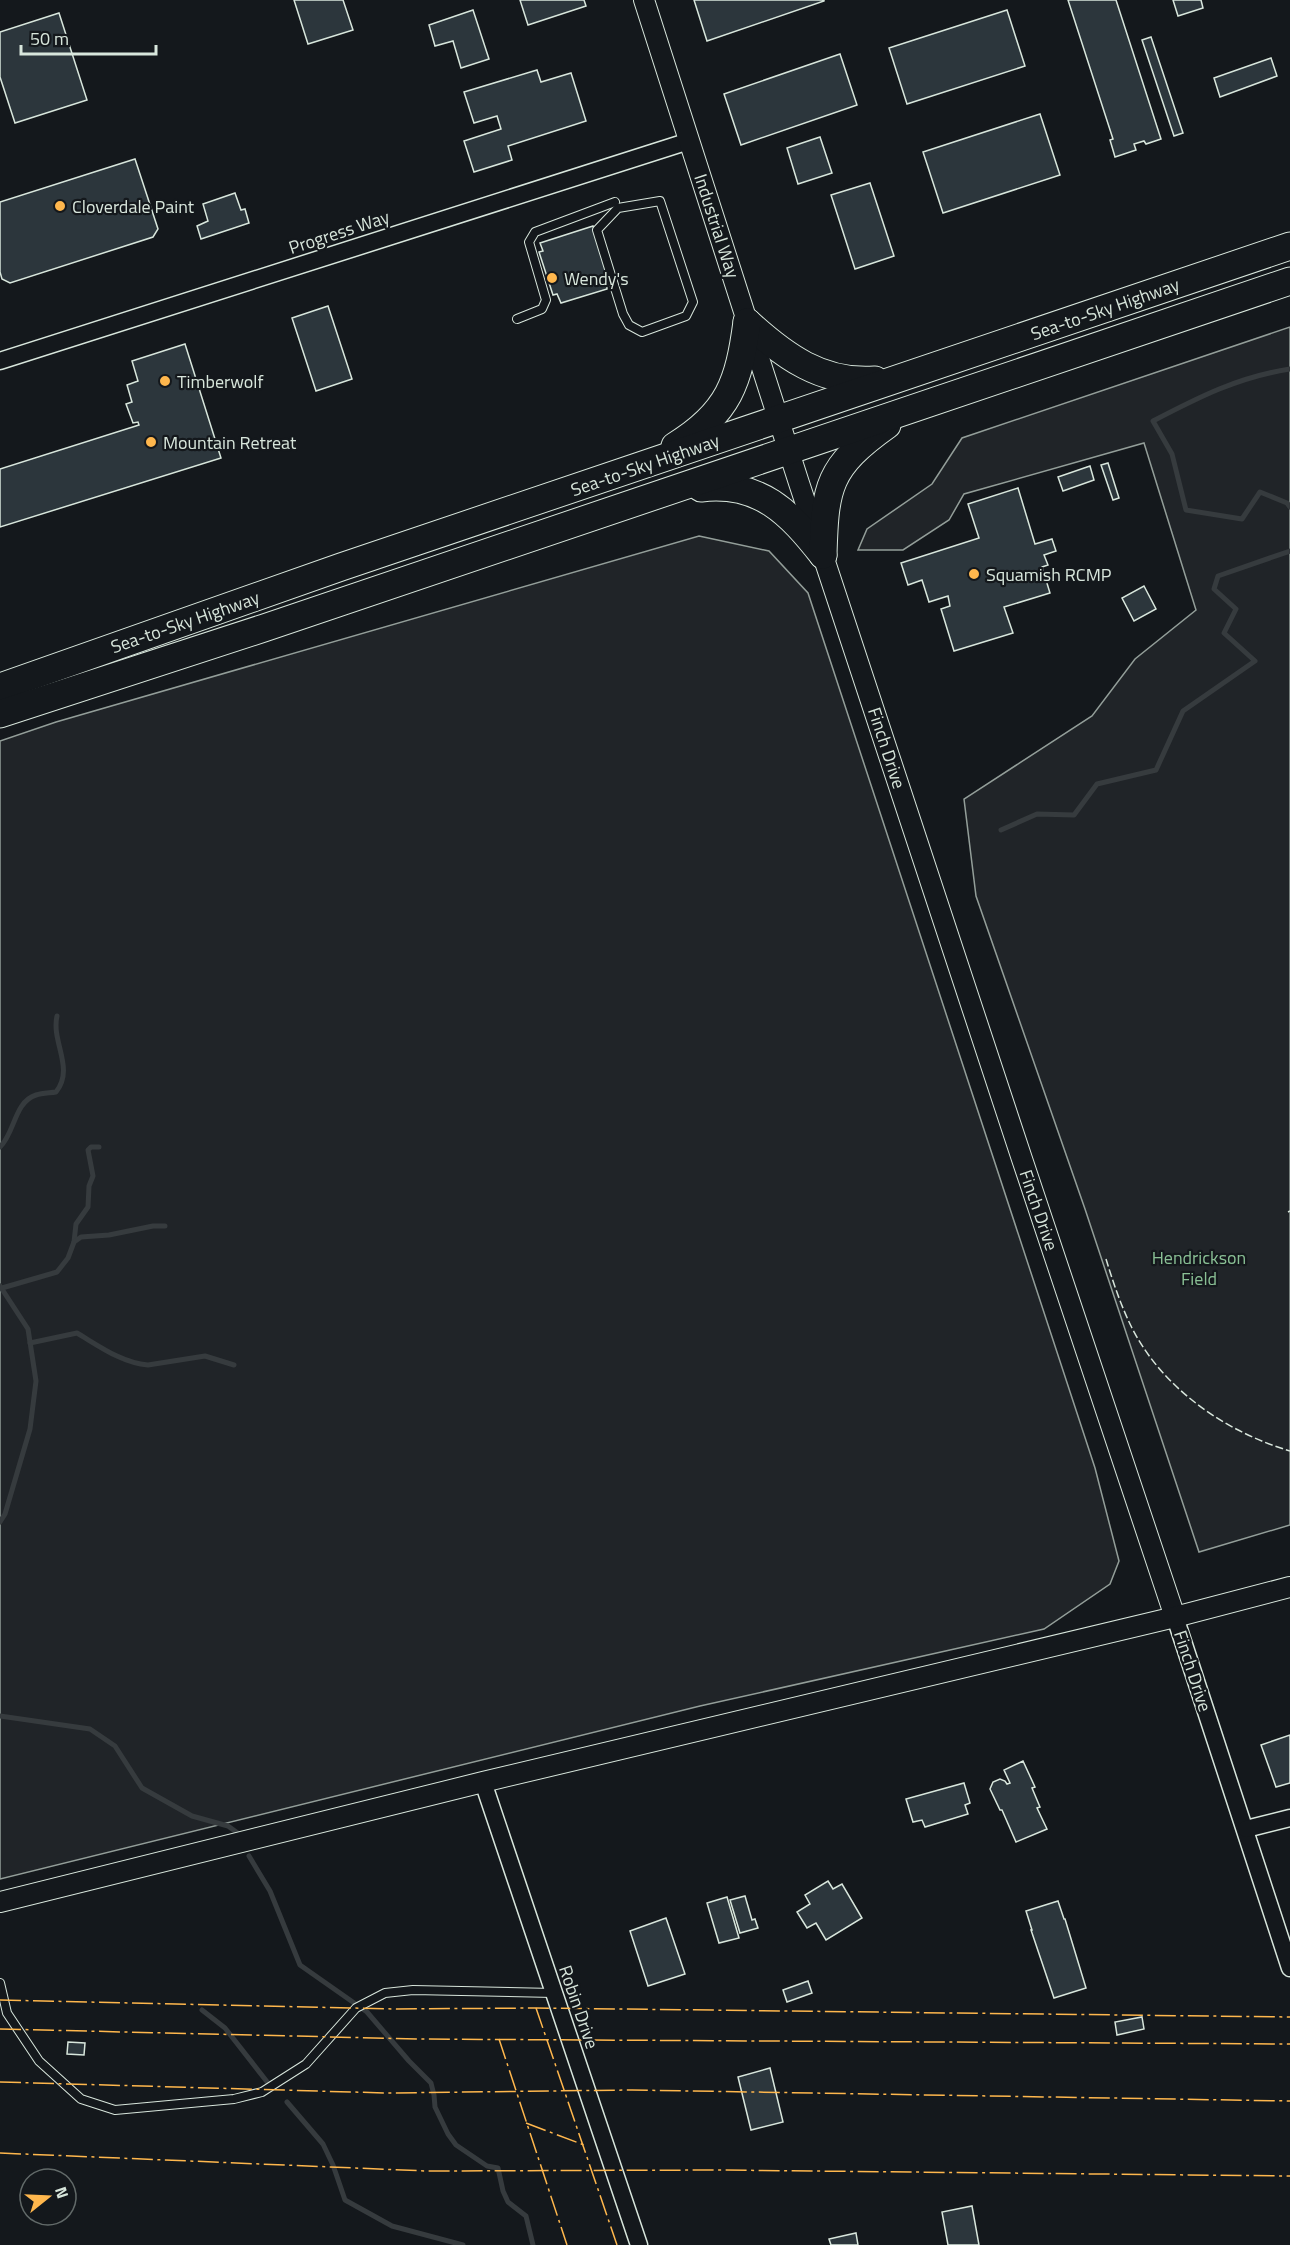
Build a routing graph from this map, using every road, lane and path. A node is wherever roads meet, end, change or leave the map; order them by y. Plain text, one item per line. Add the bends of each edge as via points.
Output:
1 (644, 0) edge
2 (689, 141) junction
3 (615, 202) dead end
4 (1290, 246) edge
5 (1290, 281) edge
6 (623, 314) joint
7 (517, 319) dead end
8 (747, 322) junction
9 (0, 361) edge
10 (898, 379) junction
11 (907, 412) junction
12 (779, 420) junction
13 (789, 451) junction
14 (643, 465) junction
15 (667, 492) junction
16 (824, 555) junction
17 (0, 687) edge
18 (0, 714) edge
19 (1290, 1587) edge
20 (1175, 1617) junction
21 (483, 1782) junction
22 (1290, 1818) edge
23 (1246, 1829) junction
24 (0, 1902) edge
25 (1290, 1968) edge
26 (0, 1983) edge
27 (554, 1993) junction
28 (639, 2245) edge

1 - 2 street, Industrial Way
2 - 8 street, Industrial Way
2 - 9 street, Progress Way
3 - 7 lane via 535,232 528,242 546,300 542,309
4 - 10 highway, Sea-to-Sky Highway
5 - 11 highway, Sea-to-Sky Highway
6 - 6 lane via 597,230 618,208 660,201 693,302 686,316 642,332 629,325
8 - 10 highway via 795,361 814,371 866,381
8 - 12 street, Industrial Way
8 - 14 highway via 743,358 724,404 691,436
10 - 12 highway, Sea-to-Sky Highway
11 - 13 highway, Sea-to-Sky Highway
11 - 16 highway via 863,442 836,475 825,510
12 - 13 street, Industrial Way
12 - 14 highway, Sea-to-Sky Highway
13 - 15 highway, Sea-to-Sky Highway
13 - 16 street, Finch Drive
14 - 17 highway, Sea-to-Sky Highway
15 - 16 highway via 715,487 757,495 798,523
15 - 18 highway, Sea-to-Sky Highway
16 - 20 street, Finch Drive
19 - 20 street
20 - 21 street
20 - 23 street, Finch Drive
21 - 24 street
21 - 27 street, Robin Drive
22 - 23 street
23 - 25 street, Finch Drive
26 - 27 lane via 7,2013 39,2061 81,2099 116,2109 234,2099 262,2092 306,2064 357,2008 385,1993
27 - 28 street, Robin Drive

